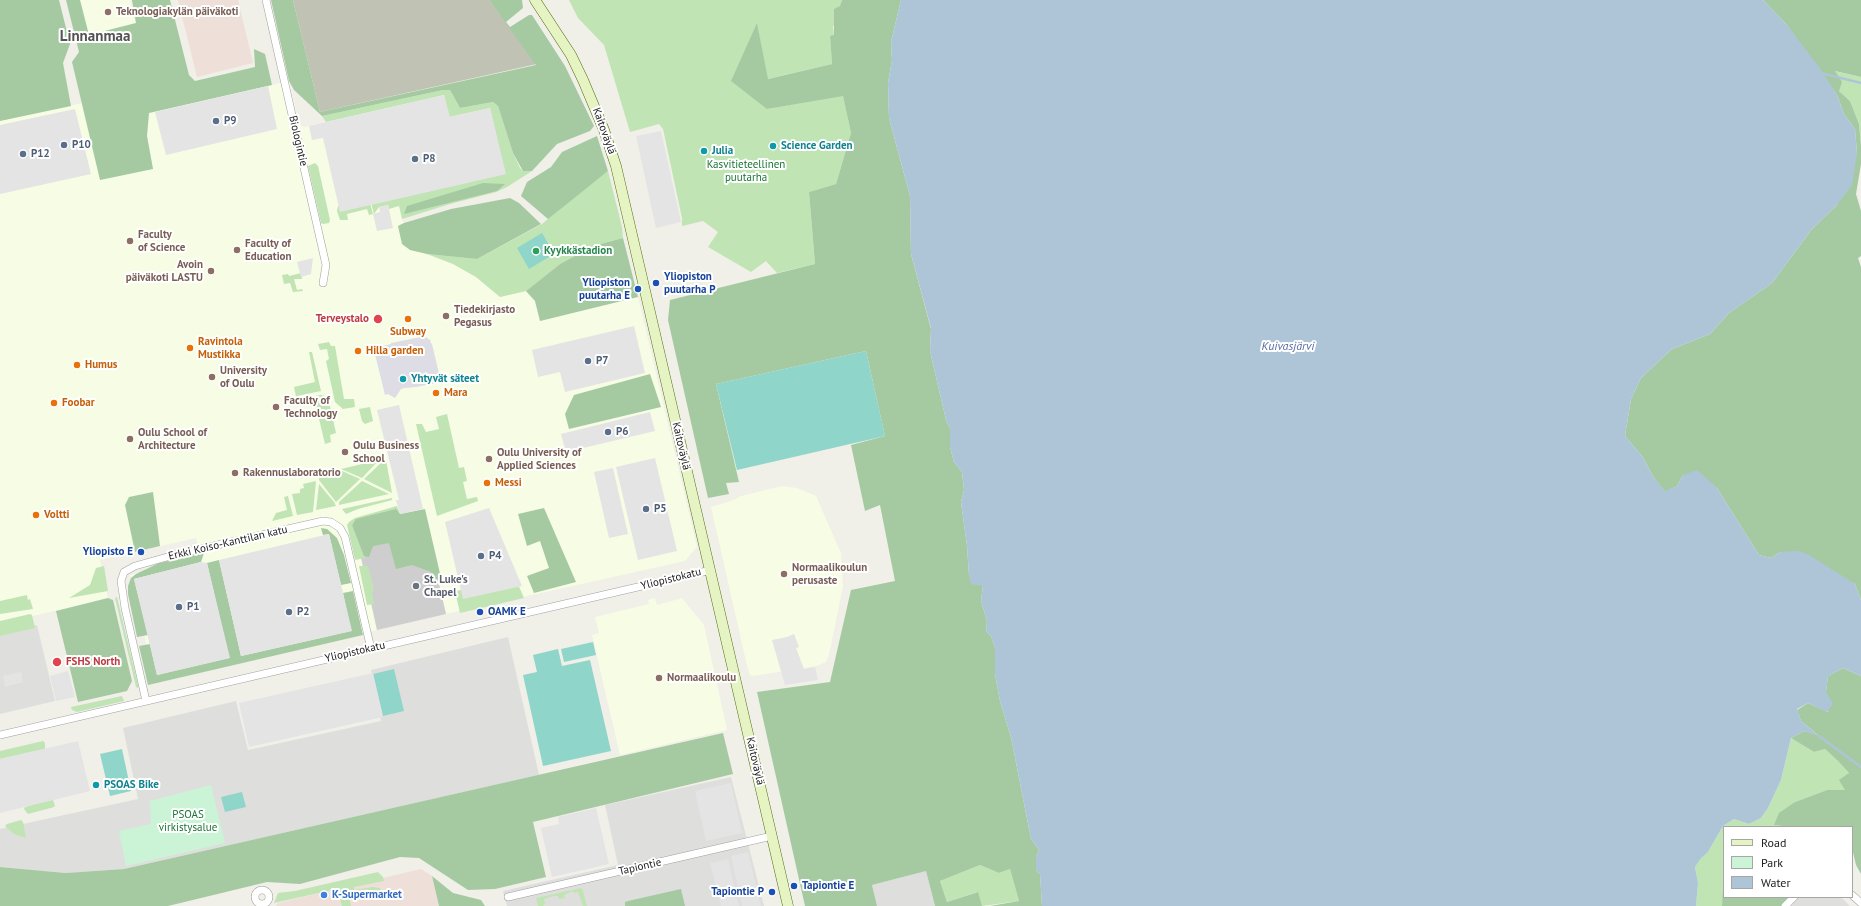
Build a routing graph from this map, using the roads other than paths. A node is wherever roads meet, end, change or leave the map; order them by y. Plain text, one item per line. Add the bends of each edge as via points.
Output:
1 (266, 0) edge
2 (535, 0) edge
3 (323, 282) dead end
4 (711, 570) junction
5 (371, 649) junction
6 (146, 701) junction
7 (0, 735) edge
8 (772, 836) junction
9 (1853, 896) edge
10 (508, 897) dead end
11 (1793, 898) edge
12 (1861, 903) edge
13 (788, 906) edge
14 (1785, 906) edge

1 - 3 street, Biologintie via 326,265
2 - 4 street, Kaitoväylä via 571,55 610,144
4 - 5 street, Yliopistokatu
4 - 8 street, Kaitoväylä
5 - 6 street, Yliopistokatu
5 - 6 street, Erkki Koiso-Kanttilan katu via 344,537 340,528 331,522 323,521 178,554 135,566 124,572 121,581
6 - 7 street, Yliopistokatu
8 - 10 street, Tapiontie
8 - 13 street, Kaitoväylä
9 - 12 street
11 - 14 street

